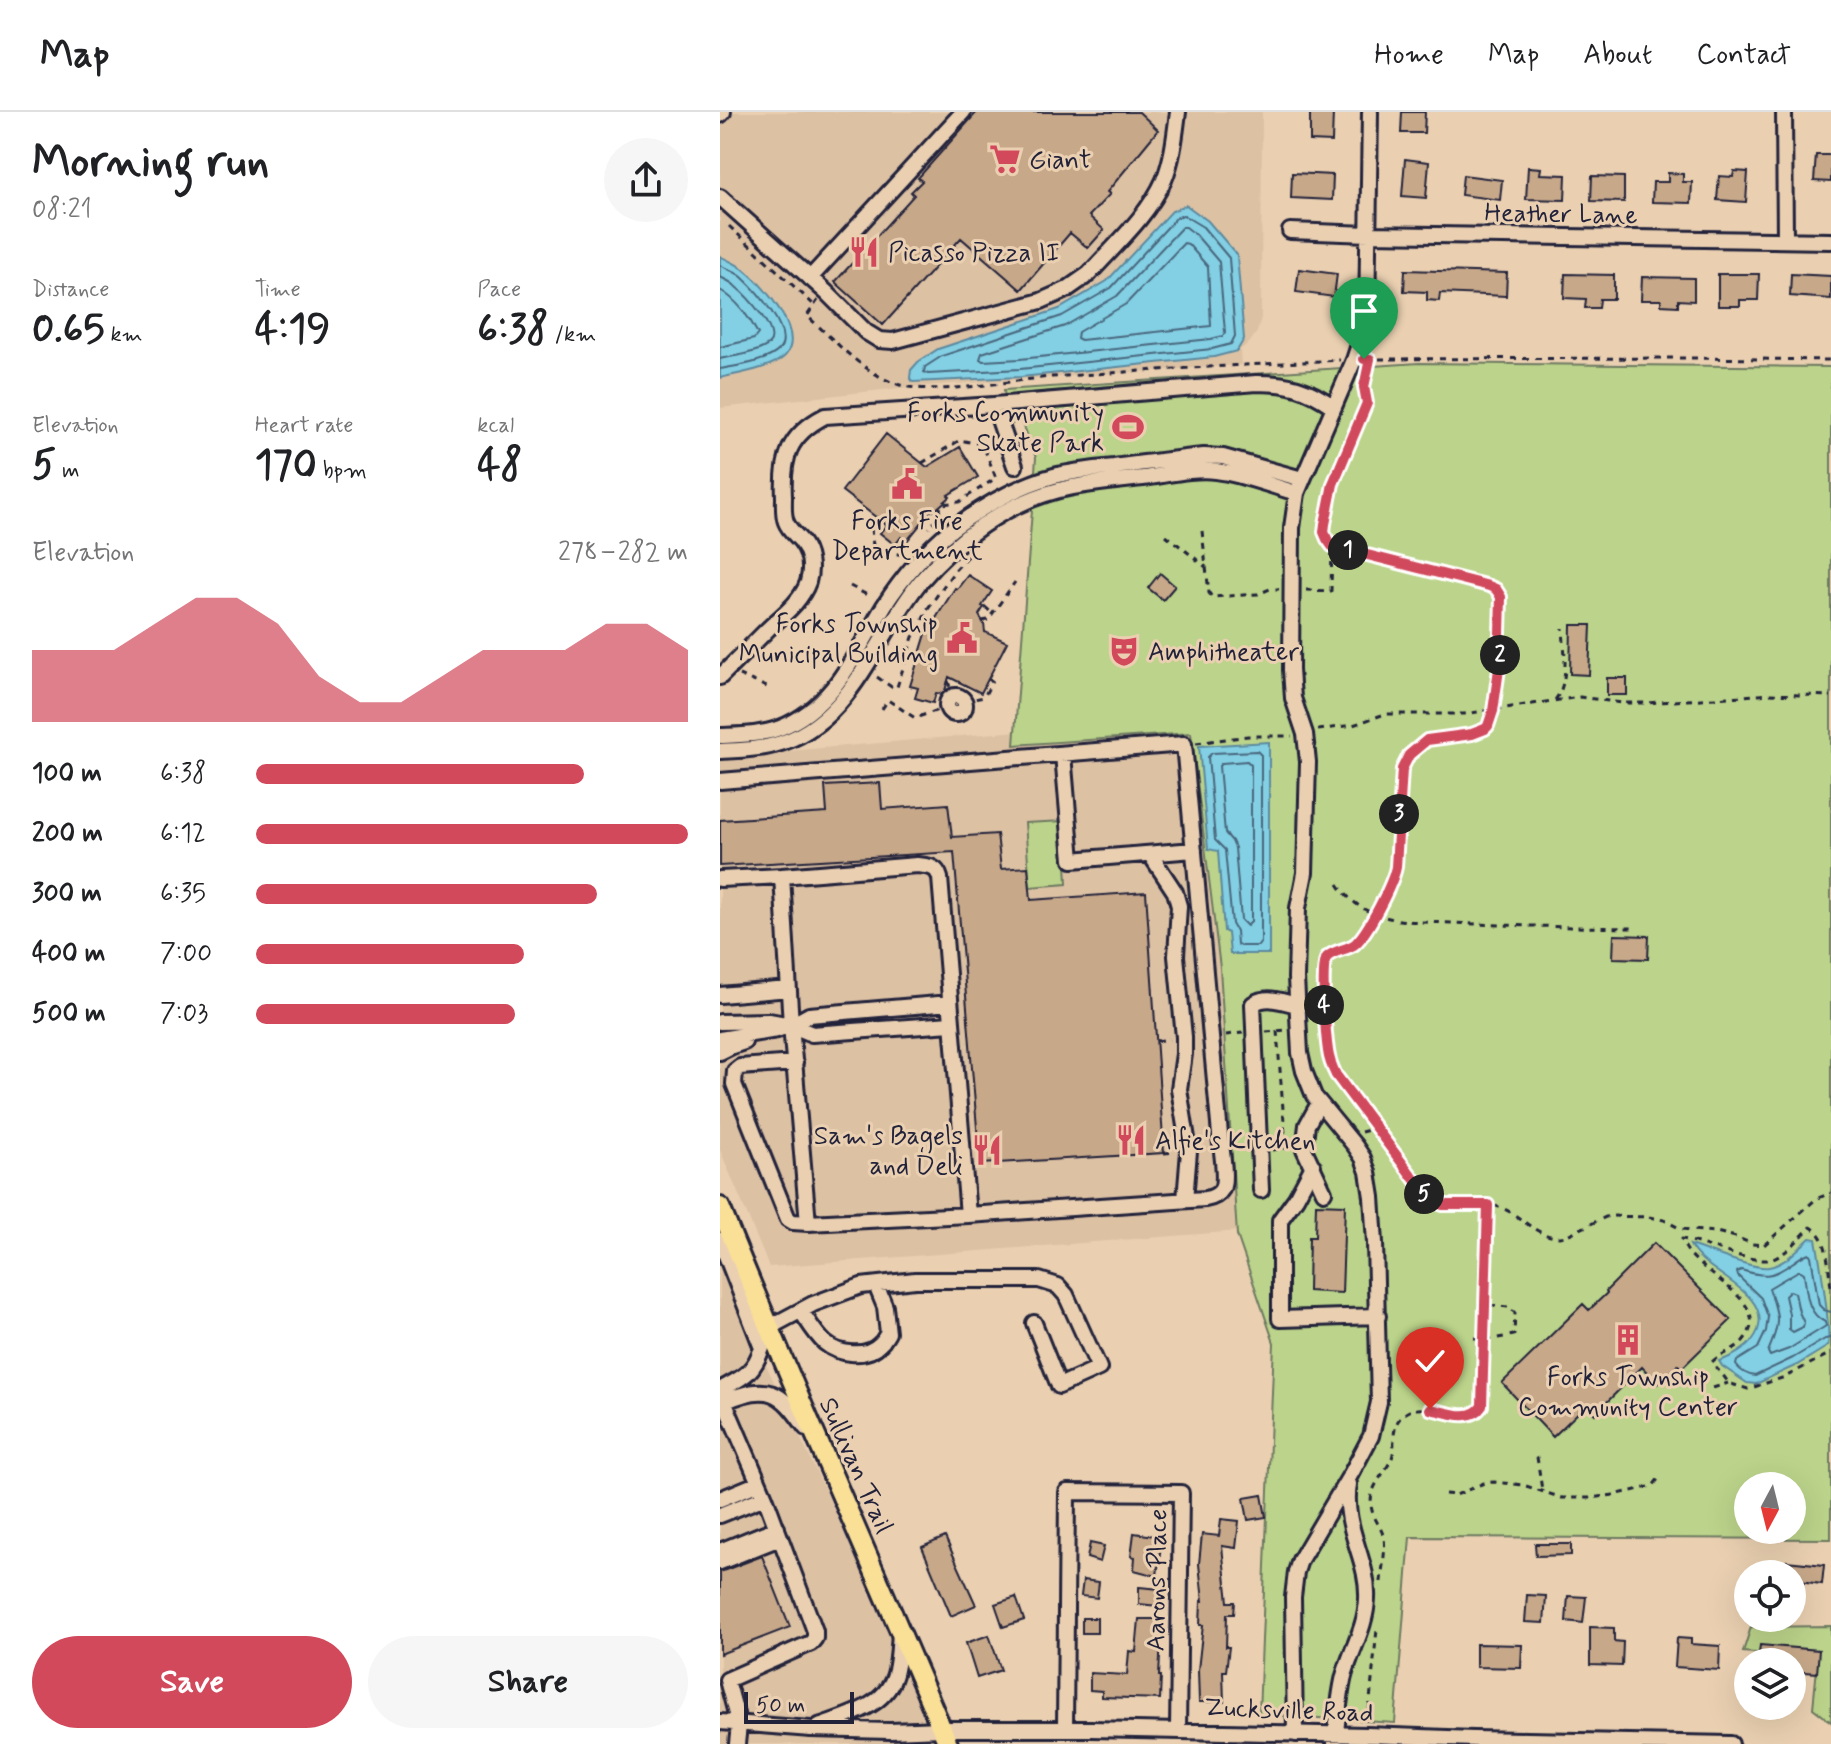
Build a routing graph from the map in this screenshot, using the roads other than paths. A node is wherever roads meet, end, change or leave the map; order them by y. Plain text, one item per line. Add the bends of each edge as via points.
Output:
1 (963, 112) edge
2 (1178, 112) edge
3 (1370, 112) edge
4 (1784, 112) edge
5 (720, 197) edge
6 (1290, 231) dead end
7 (1369, 234) junction
8 (1785, 240) junction
9 (1831, 241) edge
10 (810, 278) junction
11 (994, 405) junction
12 (1334, 407) junction
13 (1015, 466) dead end
14 (1300, 486) junction
15 (724, 673) edge
16 (720, 736) edge
17 (767, 739) junction
18 (720, 751) edge
19 (1063, 754) junction
20 (720, 781) edge
21 (1194, 850) junction
22 (1150, 854) junction
23 (782, 876) junction
24 (720, 879) edge
25 (1197, 880) junction
26 (1169, 882) junction
27 (789, 989) junction
28 (720, 995) edge
29 (950, 1003) junction
30 (1297, 1005) junction
31 (720, 1014) edge
32 (720, 1022) edge
33 (951, 1024) junction
34 (791, 1025) junction
35 (720, 1039) edge
36 (720, 1052) edge
37 (1213, 1052) junction
38 (1184, 1054) junction
39 (795, 1063) junction
40 (1319, 1103) junction
41 (1313, 1166) junction
42 (1261, 1190) dead end
43 (1324, 1192) dead end
44 (1185, 1200) junction
45 (720, 1207) edge
46 (968, 1215) junction
47 (808, 1223) junction
48 (720, 1240) edge
49 (876, 1285) junction
50 (801, 1311) junction
51 (1378, 1316) junction
52 (1034, 1323) dead end
53 (768, 1328) junction
54 (721, 1396) edge
55 (822, 1452) junction
56 (1352, 1472) junction
57 (762, 1490) junction
58 (720, 1499) edge
59 (720, 1515) edge
60 (778, 1533) junction
61 (720, 1551) edge
62 (720, 1562) edge
63 (900, 1632) junction
64 (723, 1680) edge
65 (720, 1722) edge
66 (739, 1725) junction
67 (811, 1729) junction
68 (1065, 1729) junction
69 (1178, 1730) junction
70 (1295, 1734) junction
71 (945, 1736) edge
72 (1091, 1736) edge
73 (1132, 1737) edge
74 (1336, 1739) edge
75 (1474, 1742) edge
76 (737, 1744) edge
77 (1731, 1744) edge

1 - 10 street
2 - 10 street via 1169,167 1151,204 1089,274 1052,297 888,341 871,336
3 - 7 street
4 - 8 street
5 - 10 street
6 - 7 street, Heather Lane
7 - 8 street, Heather Lane
7 - 12 street via 1367,320
8 - 9 street, Heather Lane
11 - 12 street via 1275,383 1299,387
11 - 13 street
11 - 15 street via 833,414 803,432 786,456 783,477 786,522 809,558 808,583 798,600
12 - 14 street
14 - 17 street via 1215,456 1054,476 1000,497 937,542 907,587 885,605 846,685
14 - 30 street via 1293,520 1292,683 1308,762
16 - 17 street
17 - 18 street
19 - 20 street
19 - 21 street via 1184,744
19 - 22 street via 1072,860
21 - 22 street
21 - 25 street
22 - 26 street
23 - 24 street
23 - 27 street
23 - 29 street via 917,865 937,870
25 - 26 street
25 - 37 street
26 - 38 street via 1179,906 1176,951
27 - 28 street
27 - 34 street
29 - 33 street
29 - 34 street via 809,1015
30 - 40 street via 1301,1061
30 - 42 street via 1276,1000 1253,1004
31 - 34 street via 767,1014
32 - 34 street
33 - 34 street via 812,1034
33 - 46 street
34 - 35 street
34 - 36 street via 772,1039
34 - 39 street
37 - 38 street
37 - 44 street via 1221,1191 1214,1197
38 - 44 street via 1179,1089 1189,1151
39 - 47 street
39 - 47 street via 740,1067 733,1079 788,1219
40 - 41 street via 1307,1125 1304,1149
40 - 51 street via 1355,1146 1368,1172
41 - 43 street
41 - 51 street via 1280,1220 1280,1319
44 - 46 street
45 - 53 main road, Sullivan Trail
46 - 47 street
48 - 54 street via 762,1348 748,1375
49 - 50 street
49 - 50 street via 888,1333 869,1352 827,1345
49 - 52 street via 1039,1280 1058,1286 1099,1368 1059,1386
50 - 53 street
51 - 56 street via 1379,1407
53 - 55 main road, Sullivan Trail
54 - 55 street via 773,1394 789,1404
54 - 57 street
55 - 63 main road, Sullivan Trail
56 - 70 street via 1296,1572
56 - 74 street via 1347,1510 1366,1580 1367,1606 1344,1678
57 - 58 street
57 - 59 street
57 - 60 street
60 - 61 street
60 - 62 street
60 - 64 street via 815,1638
63 - 67 street via 896,1671 886,1692 865,1708
63 - 71 main road, Sullivan Trail
64 - 66 street
65 - 66 street, Zucksville Road
66 - 67 street, Zucksville Road
66 - 76 street
67 - 71 street, Zucksville Road
68 - 69 street, Aarons Place via 1067,1492 1181,1493
68 - 71 street, Zucksville Road
68 - 72 street, Zucksville Road
69 - 70 street, Zucksville Road
69 - 73 street, Zucksville Road
70 - 74 street, Zucksville Road
72 - 73 street, Zucksville Road
74 - 75 street, Zucksville Road via 1367,1735
75 - 77 street, Zucksville Road

